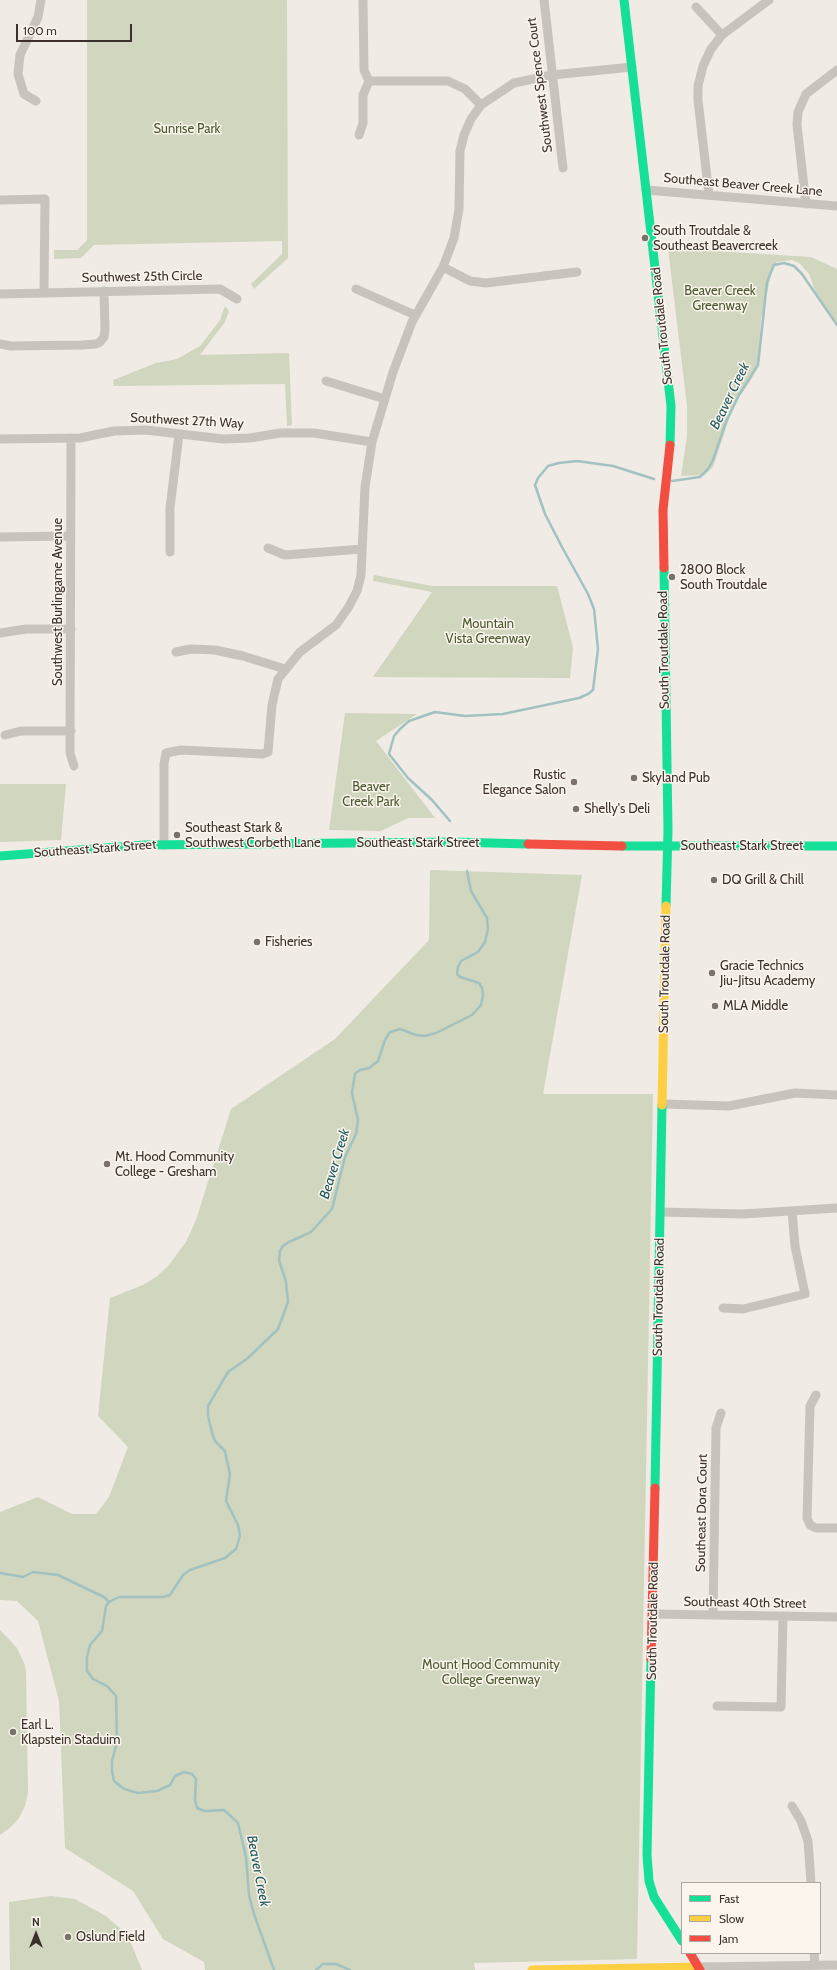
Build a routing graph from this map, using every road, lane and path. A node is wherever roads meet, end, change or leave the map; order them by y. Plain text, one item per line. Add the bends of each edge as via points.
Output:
1 (41, 0) edge
2 (363, 0) edge
3 (544, 0) edge
4 (624, 0) edge
5 (769, 0) edge
6 (696, 7) dead end
7 (722, 35) junction
8 (632, 66) junction
9 (837, 70) edge
10 (552, 75) junction
11 (369, 80) junction
12 (36, 101) dead end
13 (481, 105) junction
14 (359, 135) dead end
15 (563, 168) dead end
16 (646, 190) junction
17 (709, 196) junction
18 (0, 200) edge
19 (806, 204) junction
20 (837, 206) edge
21 (443, 267) junction
22 (577, 272) dead end
23 (356, 289) dead end
24 (104, 291) junction
25 (44, 292) junction
26 (0, 294) edge
27 (237, 299) dead end
28 (415, 315) junction
29 (0, 344) edge
30 (326, 381) dead end
31 (385, 399) junction
32 (179, 434) junction
33 (72, 438) junction
34 (0, 439) edge
35 (372, 442) junction
36 (71, 536) junction
37 (0, 537) edge
38 (268, 548) dead end
39 (362, 549) junction
40 (170, 552) dead end
41 (71, 629) junction
42 (0, 633) edge
43 (176, 652) dead end
44 (285, 669) junction
45 (71, 731) junction
46 (5, 736) dead end
47 (74, 766) dead end
48 (164, 845) junction
49 (667, 846) junction
50 (837, 846) edge
51 (0, 856) edge
52 (837, 1095) edge
53 (663, 1104) junction
54 (837, 1208) edge
55 (792, 1211) junction
56 (661, 1212) junction
57 (723, 1308) dead end
58 (816, 1395) dead end
59 (721, 1413) dead end
60 (837, 1528) edge
61 (653, 1614) junction
62 (712, 1615) junction
63 (783, 1616) junction
64 (837, 1617) edge
65 (717, 1706) dead end
66 (792, 1806) dead end
67 (811, 1882) edge
68 (681, 1939) edge
69 (691, 1954) edge
70 (814, 1954) edge
71 (815, 1965) junction
72 (837, 1965) edge
73 (699, 1968) edge
74 (532, 1970) edge

1 - 12 street via 38,17 20,55 18,74 24,94
2 - 11 street via 364,70
3 - 10 street, Southwest Spence Court
4 - 8 main road, South Troutdale Road
5 - 7 street
6 - 7 street
7 - 17 street via 706,57 698,86
8 - 10 street
8 - 16 main road, South Troutdale Road
9 - 19 street via 806,94 798,112 797,125
10 - 13 street via 514,83
10 - 15 street, Southwest Spence Court
11 - 13 street via 448,81 465,89
11 - 14 street via 363,96 363,123
13 - 21 street via 467,127 462,143 457,229
16 - 17 street, Southeast Beaver Creek Lane
16 - 49 main road, South Troutdale Road via 671,406 663,528
17 - 19 street, Southeast Beaver Creek Lane
18 - 25 street via 45,199
19 - 20 street, Southeast Beaver Creek Lane
21 - 22 street via 470,280 486,283
21 - 28 street
23 - 28 street
24 - 25 street, Southwest 25th Circle
24 - 27 street, Southwest 25th Circle via 220,289
24 - 29 street via 105,330 100,342 82,345
25 - 26 street, Southwest 25th Circle
28 - 31 street
30 - 31 street
31 - 35 street
32 - 33 street, Southwest 27th Way via 125,430
32 - 35 street, Southwest 27th Way via 223,439 280,433 314,433
32 - 40 street via 170,508
33 - 34 street, Southwest 27th Way
33 - 36 street, Southwest Burlingame Avenue
35 - 39 street via 365,487
36 - 37 street
36 - 41 street, Southwest Burlingame Avenue
38 - 39 street via 284,555
39 - 44 street via 361,576 348,608 336,624 300,652
41 - 42 street via 26,629
41 - 45 street, Southwest Burlingame Avenue
43 - 44 street via 191,649 215,650
44 - 48 street via 278,679 272,706 268,752 263,754 182,750 166,753
45 - 46 street via 21,731
45 - 47 street, Southwest Burlingame Avenue via 70,753
48 - 49 main road, Southeast Stark Street via 454,842 552,846
48 - 51 main road, Southeast Stark Street
49 - 50 main road, Southeast Stark Street
49 - 53 main road, South Troutdale Road
52 - 53 street via 795,1093 729,1106
53 - 56 main road, South Troutdale Road
54 - 55 street
55 - 56 street via 743,1214
55 - 57 street via 794,1246 805,1294 743,1309
56 - 61 main road, South Troutdale Road
58 - 60 street via 810,1406 807,1518 810,1525 816,1528
59 - 62 street, Southeast Dora Court via 716,1428
61 - 62 street, Southeast 40th Street
61 - 68 main road, South Troutdale Road via 649,1882 654,1897
62 - 63 street, Southeast 40th Street
63 - 64 street, Southeast 40th Street
63 - 65 street via 781,1707
66 - 67 street via 808,1841
69 - 73 main road
70 - 71 street
71 - 72 street
71 - 73 street
73 - 74 main road

